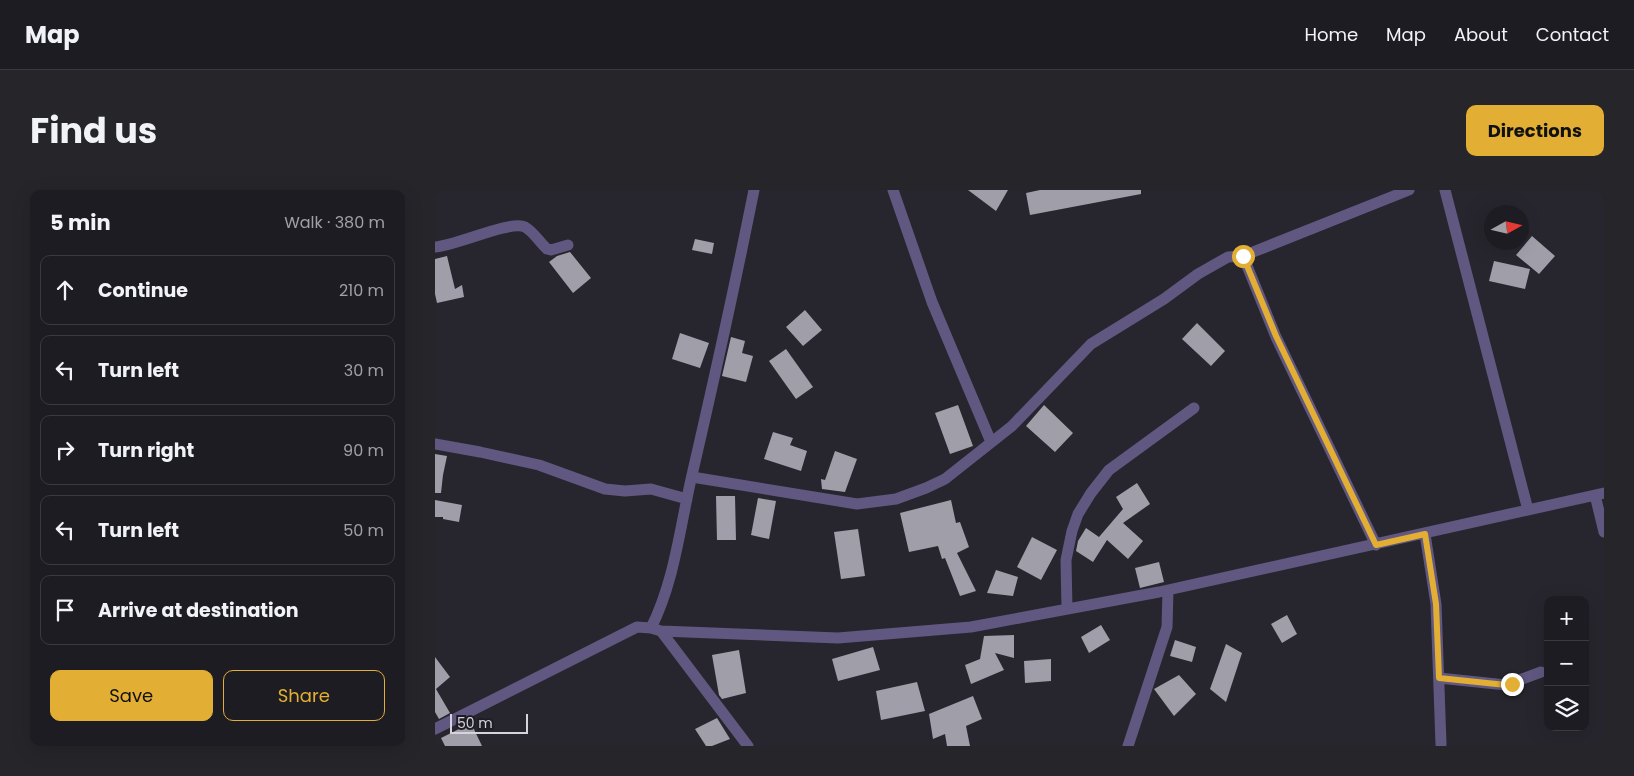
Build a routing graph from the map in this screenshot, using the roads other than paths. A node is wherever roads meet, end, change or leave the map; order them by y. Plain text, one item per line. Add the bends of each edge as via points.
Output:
1 (754, 190) edge
2 (893, 190) edge
3 (1409, 190) edge
4 (1445, 190) edge
5 (568, 244) dead end
6 (435, 247) edge
7 (1243, 256) junction
8 (1194, 408) dead end
9 (991, 442) junction
10 (435, 444) edge
11 (691, 477) junction
12 (1600, 494) edge
13 (687, 498) junction
14 (1529, 510) junction
15 (1604, 532) edge
16 (1425, 534) junction
17 (1376, 545) junction
18 (1168, 590) junction
19 (1067, 609) junction
20 (656, 629) junction
21 (1541, 672) dead end
22 (1439, 678) junction
23 (435, 729) edge
24 (1441, 744) dead end
25 (748, 746) edge
26 (1128, 746) edge

1 - 11 street
2 - 9 street via 932,302
3 - 7 street
4 - 14 street
5 - 6 street via 547,249 527,229 517,225 450,246
7 - 9 street via 1228,257 1198,274 1091,344 1012,426
7 - 17 street via 1276,336
8 - 19 street via 1109,470 1091,493 1078,514 1066,560
9 - 11 street via 945,479 926,488 896,499 857,504
10 - 13 street via 539,465 605,489 651,489
11 - 13 street
12 - 14 street
12 - 15 street
13 - 20 street via 669,585
14 - 16 street
16 - 17 street
16 - 22 street via 1436,604
17 - 18 street
18 - 19 street
18 - 26 street via 1167,627
19 - 20 street via 971,627 838,638
20 - 23 street via 637,627 625,632
20 - 25 street
21 - 22 street via 1506,685
22 - 24 street

